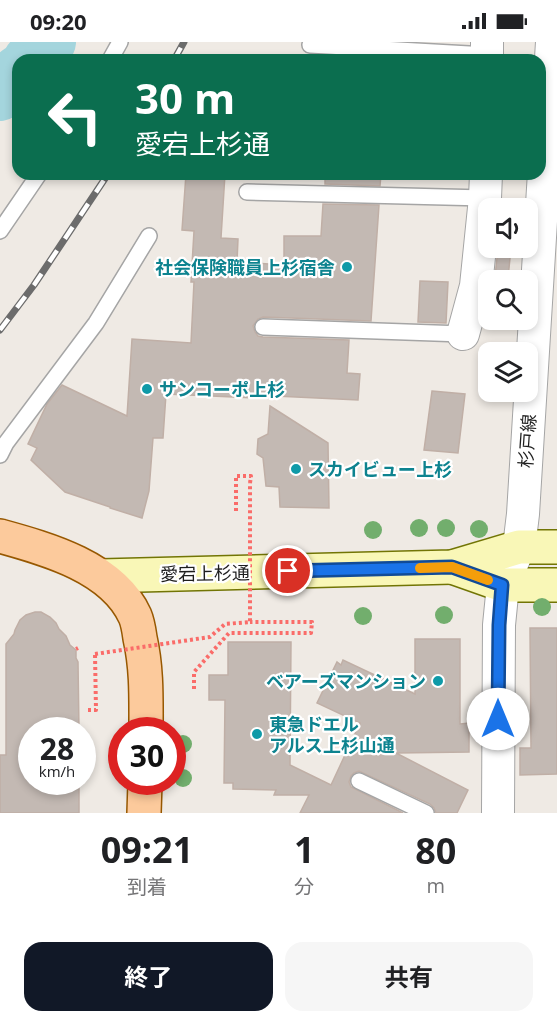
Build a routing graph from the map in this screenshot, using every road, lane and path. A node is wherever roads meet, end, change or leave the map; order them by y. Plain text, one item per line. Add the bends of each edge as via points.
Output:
1 (552, 42) edge
2 (310, 45) dead end
3 (487, 52) edge
4 (546, 138) edge
5 (35, 180) edge
6 (543, 180) edge
7 (486, 186) edge
8 (247, 192) dead end
9 (0, 231) edge
10 (149, 236) dead end
11 (263, 327) dead end
12 (463, 334) joint
13 (0, 455) edge
14 (236, 511) dead end
15 (0, 536) edge
16 (519, 547) junction
17 (557, 547) edge
18 (452, 567) junction
19 (101, 576) junction
20 (502, 585) junction
21 (557, 585) edge
22 (253, 622) junction
23 (194, 689) dead end
24 (88, 710) dead end
25 (146, 717) edge
26 (359, 781) dead end
27 (145, 795) edge
28 (144, 813) edge
29 (426, 813) edge
30 (498, 813) edge

1 - 4 street, 杉戸線
2 - 3 lane
5 - 9 lane
6 - 16 street, 杉戸線
7 - 8 lane
7 - 12 street via 476,286
10 - 13 lane via 96,323
11 - 12 lane
14 - 22 path, bridge via 236,476 251,476
15 - 19 main road via 31,544
16 - 17 street, 愛宕上杉通
16 - 18 street, 愛宕上杉通
16 - 20 street, 杉戸線
18 - 19 street, 愛宕上杉通
18 - 20 street, 愛宕上杉通
19 - 25 main road via 122,594 136,617 145,660
20 - 21 street, 愛宕上杉通
20 - 30 street, 杉戸線
22 - 23 path via 312,621 311,633 229,633 194,672
22 - 24 path, bridge via 225,624 210,637 95,657 96,710
26 - 29 lane
27 - 28 main road

